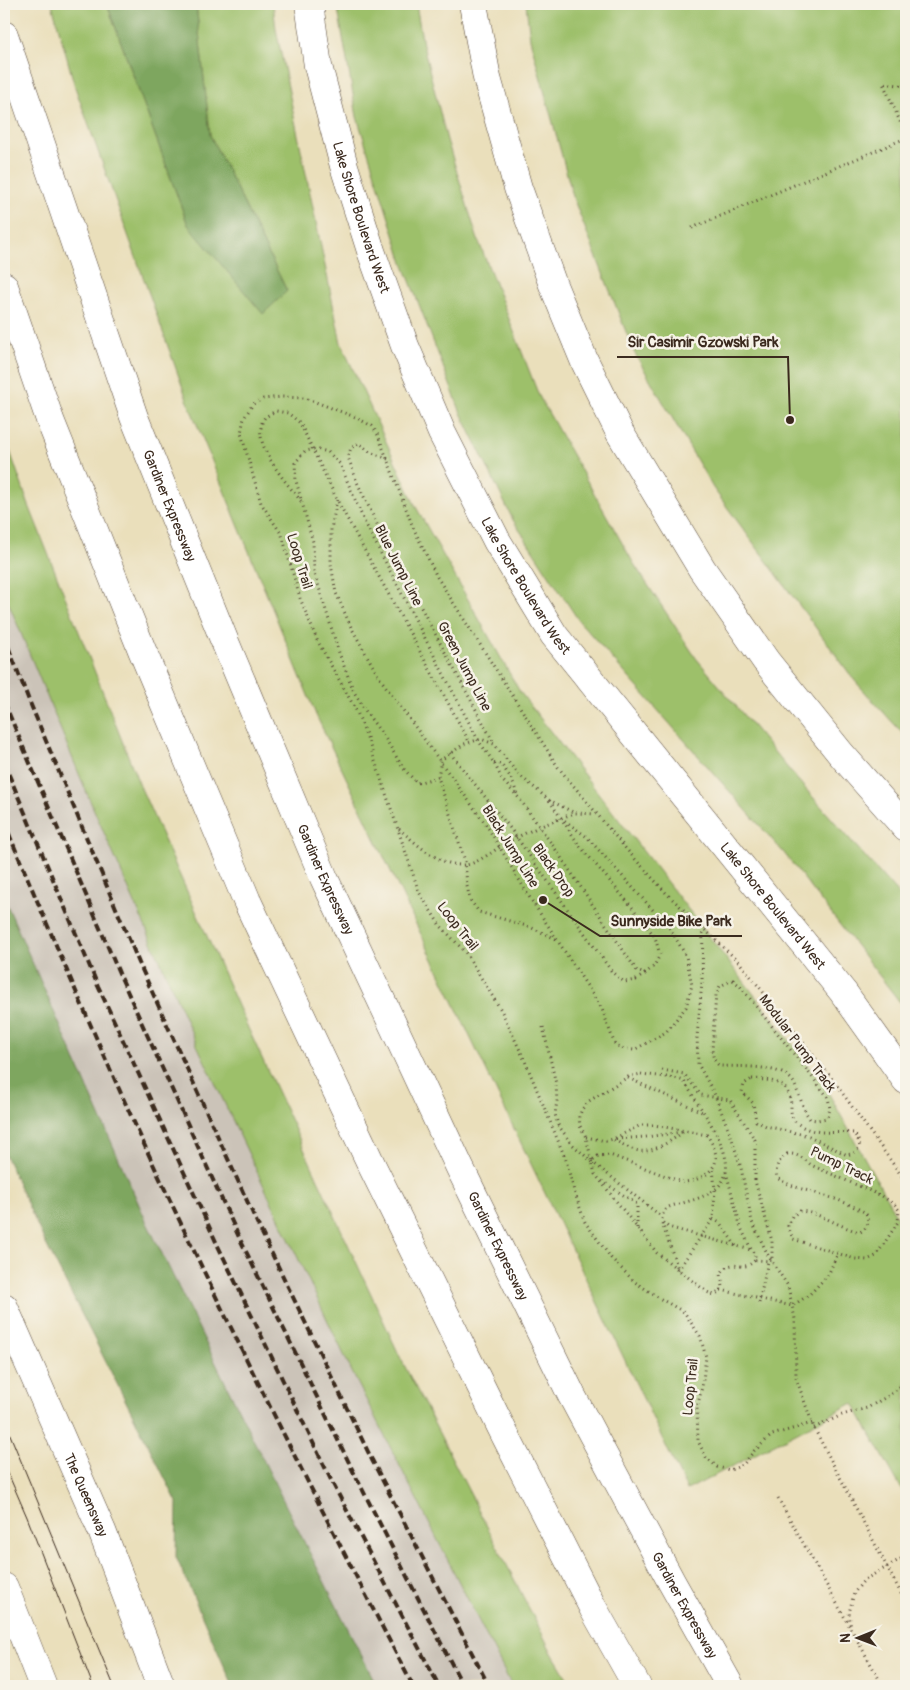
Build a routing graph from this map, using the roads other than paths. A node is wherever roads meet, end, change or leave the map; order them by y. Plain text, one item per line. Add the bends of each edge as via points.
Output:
1 (309, 4) edge
2 (473, 4) edge
3 (4, 35) edge
4 (4, 286) edge
5 (906, 828) edge
6 (906, 1080) edge
7 (4, 1307) edge
8 (4, 1587) edge
9 (43, 1686) edge
10 (161, 1686) edge
11 (637, 1686) edge
12 (730, 1686) edge

1 - 6 main road, Lake Shore Boulevard West via 318,66 377,268 405,346 442,433 497,541 554,635 843,992
2 - 5 main road via 487,78 518,188 584,360 620,433 702,569 766,661
3 - 12 main road, Gardiner Expressway via 134,417 324,878 460,1168 572,1396
4 - 11 main road via 50,420 247,901 496,1418 593,1608
7 - 10 main road, The Queensway via 102,1531
8 - 9 main road

